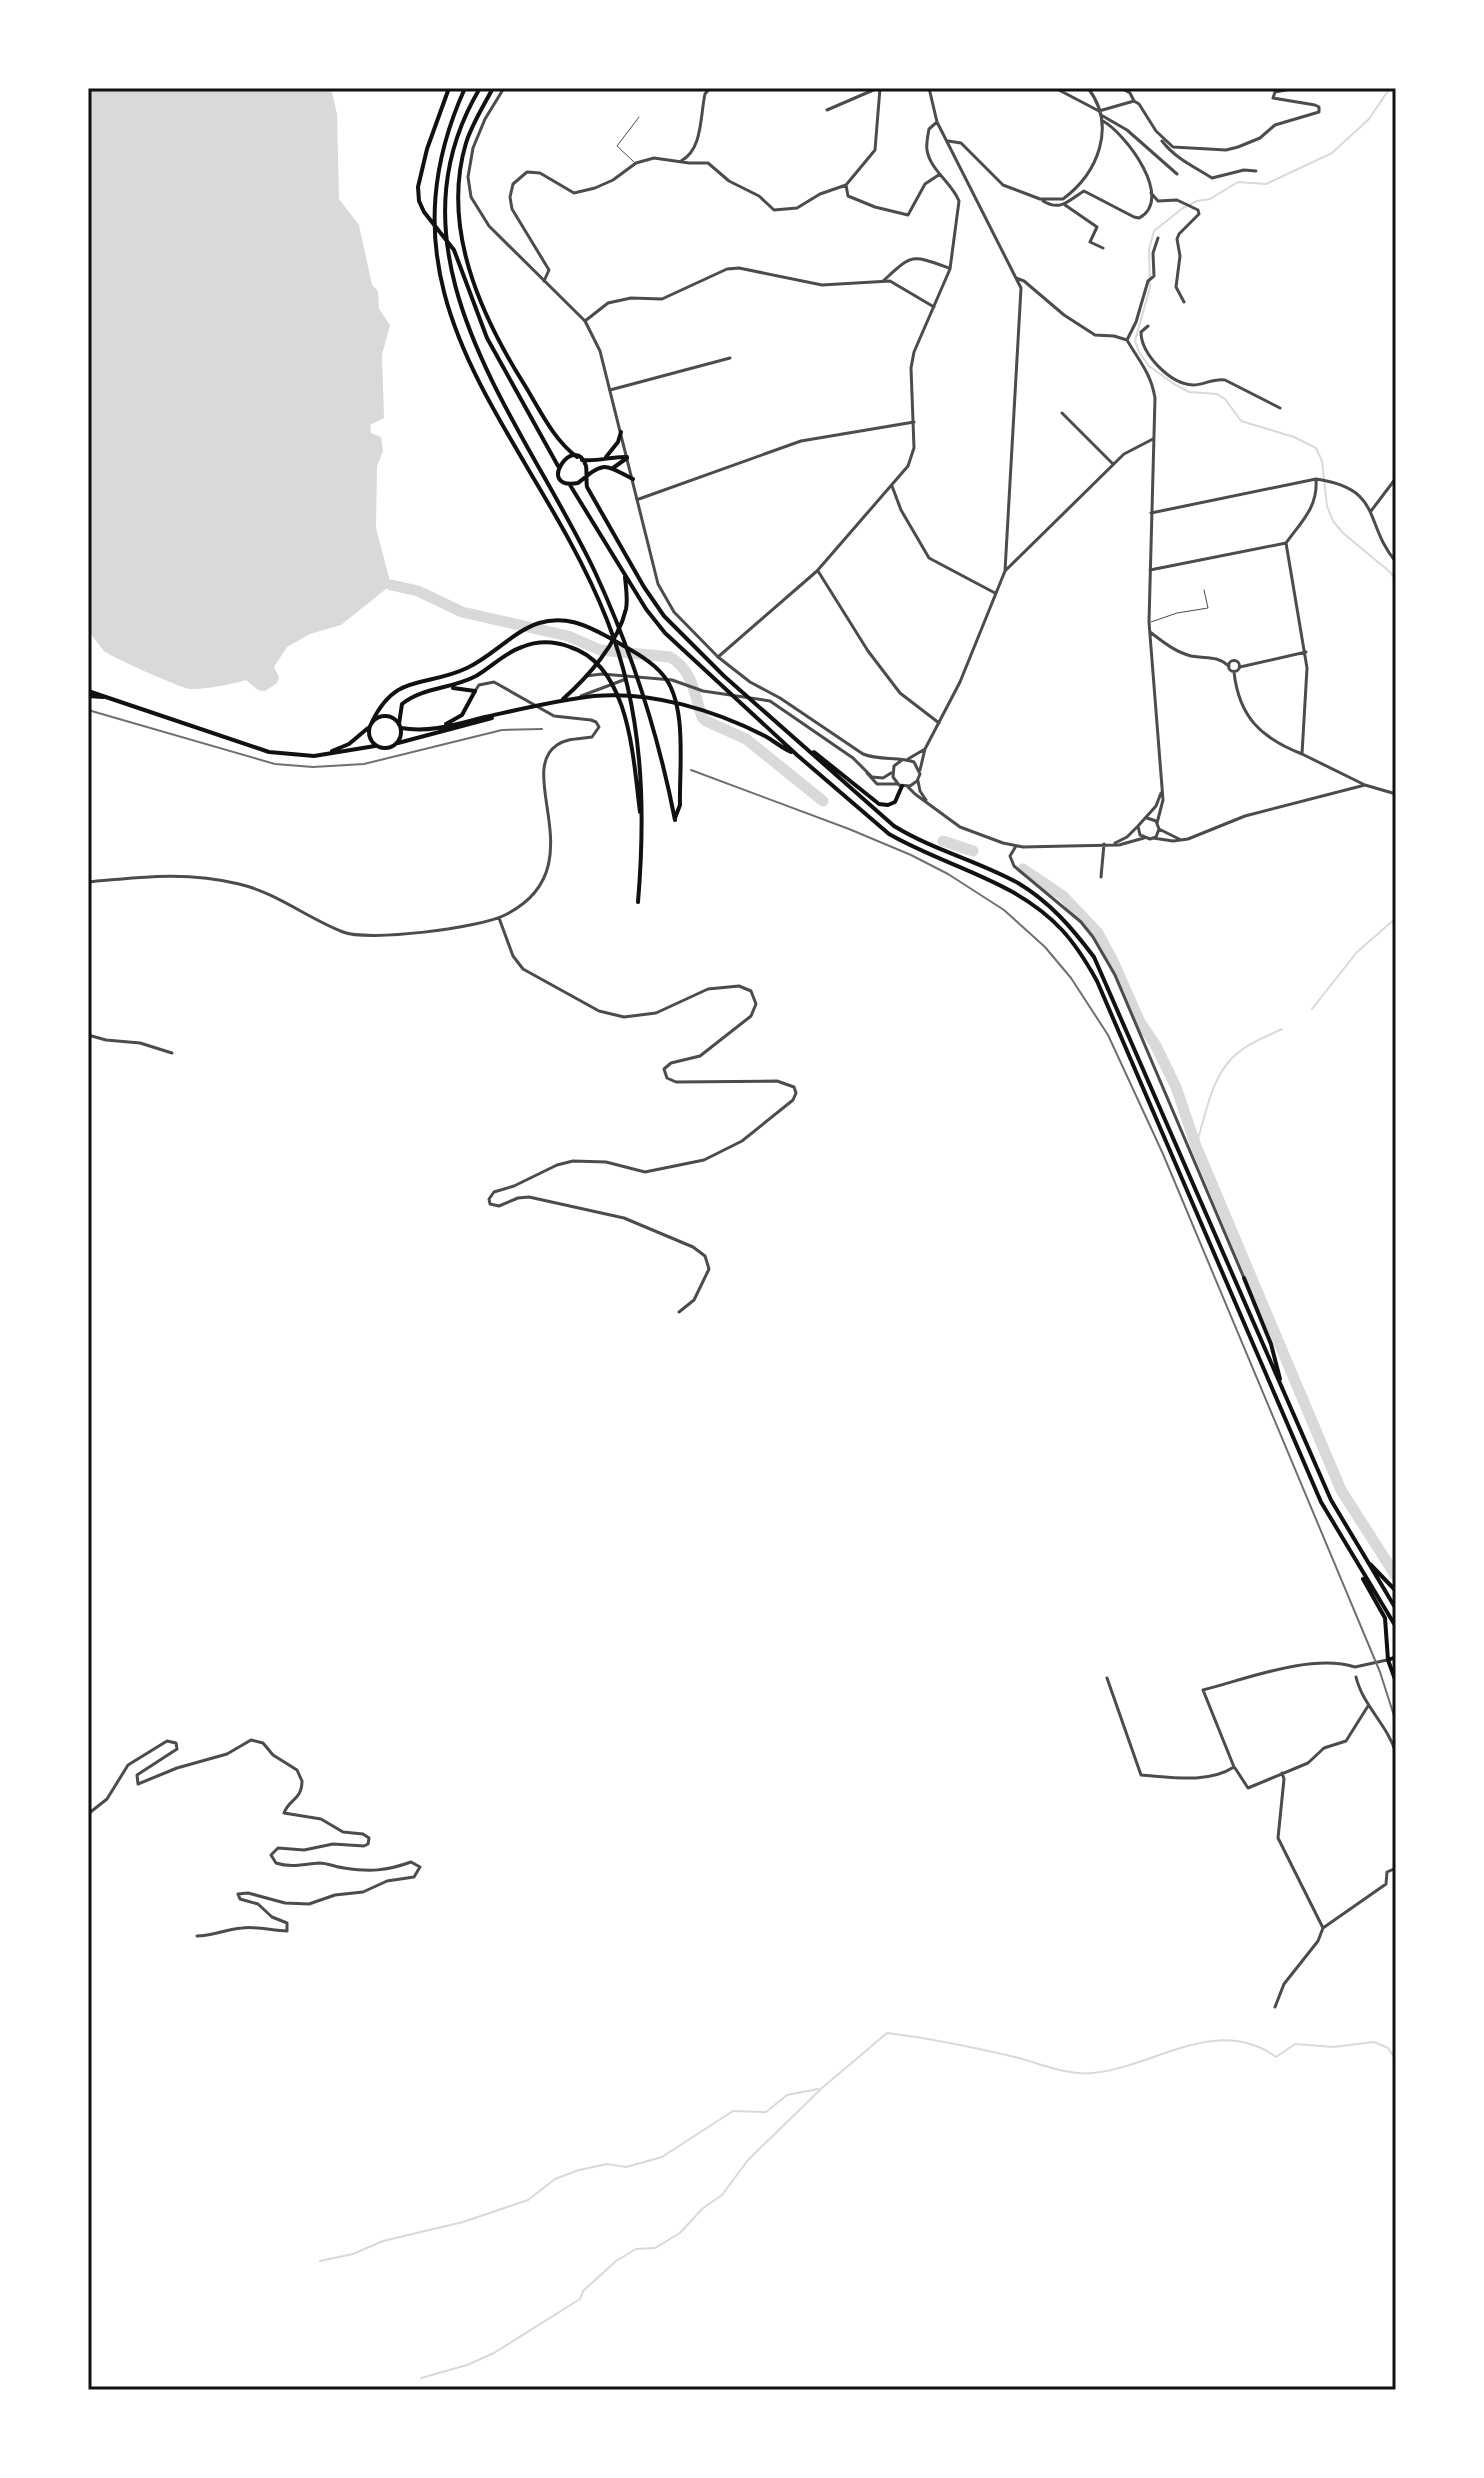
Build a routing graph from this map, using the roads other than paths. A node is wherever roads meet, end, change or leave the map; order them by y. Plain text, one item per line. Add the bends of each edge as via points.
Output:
1 (449, 88) edge
2 (465, 88) edge
3 (480, 88) edge
4 (493, 88) edge
5 (504, 88) edge
6 (710, 88) edge
7 (879, 88) edge
8 (929, 88) edge
9 (1055, 88) edge
10 (1088, 88) edge
11 (1121, 88) edge
12 (1297, 88) edge
13 (1134, 101) junction
14 (827, 110) dead end
15 (1100, 113) junction
16 (639, 117) dead end
17 (1103, 121) junction
18 (937, 122) junction
19 (1157, 132) junction
20 (947, 141) junction
21 (681, 161) junction
22 (636, 163) junction
23 (1256, 171) dead end
24 (940, 174) junction
25 (1177, 174) dead end
26 (846, 185) junction
27 (1151, 193) junction
28 (1040, 199) junction
29 (1065, 205) junction
30 (1158, 238) dead end
31 (1103, 248) dead end
32 (950, 269) junction
33 (1016, 278) junction
34 (544, 281) junction
35 (883, 281) junction
36 (1184, 302) dead end
37 (935, 307) junction
38 (585, 321) junction
39 (1148, 326) dead end
40 (1127, 340) junction
41 (730, 358) dead end
42 (1152, 363) junction
43 (1146, 368) junction
44 (610, 391) junction
45 (1280, 408) dead end
46 (1062, 413) dead end
47 (914, 422) junction
48 (621, 432) junction
49 (1153, 439) junction
50 (627, 457) junction
51 (579, 459) junction
52 (604, 459) junction
53 (1113, 464) junction
54 (558, 466) junction
55 (613, 468) junction
56 (586, 474) junction
57 (1396, 478) edge
58 (633, 479) junction
59 (1318, 479) junction
60 (570, 485) junction
61 (892, 486) junction
62 (639, 499) junction
63 (1371, 511) junction
64 (1151, 513) junction
65 (1286, 543) junction
66 (1396, 562) edge
67 (1150, 570) junction
68 (817, 571) junction
69 (1005, 571) junction
70 (625, 575) junction
71 (1204, 590) dead end
72 (996, 594) junction
73 (1149, 622) junction
74 (1150, 632) junction
75 (1306, 652) junction
76 (718, 657) junction
77 (1229, 666) junction
78 (1240, 667) junction
79 (1234, 672) junction
80 (586, 676) junction
81 (630, 678) junction
82 (435, 690) junction
83 (475, 691) junction
84 (88, 693) edge
85 (574, 699) junction
86 (560, 702) junction
87 (528, 709) junction
88 (939, 723) junction
89 (371, 724) junction
90 (400, 726) junction
91 (426, 730) junction
92 (797, 740) junction
93 (398, 743) junction
94 (375, 746) junction
95 (925, 749) junction
96 (1302, 754) junction
97 (797, 755) junction
98 (314, 756) junction
99 (883, 758) junction
100 (908, 759) junction
101 (902, 760) junction
102 (893, 769) junction
103 (865, 770) junction
104 (920, 770) junction
105 (918, 780) junction
106 (1365, 785) junction
107 (903, 786) junction
108 (1161, 790) junction
109 (1396, 794) edge
110 (928, 803) junction
111 (1147, 818) junction
112 (1157, 823) junction
113 (1138, 826) junction
114 (643, 828) junction
115 (1159, 829) junction
116 (1144, 838) junction
117 (1153, 838) junction
118 (1181, 840) junction
119 (1104, 844) junction
120 (1111, 844) junction
121 (1016, 846) junction
122 (1101, 877) dead end
123 (88, 882) edge
124 (638, 902) dead end
125 (499, 918) junction
126 (88, 1035) edge
127 (172, 1053) dead end
128 (1244, 1278) joint
129 (679, 1312) dead end
130 (1283, 1393) junction
131 (1365, 1558) junction
132 (1356, 1562) junction
133 (1396, 1591) edge
134 (1396, 1609) edge
135 (1396, 1627) edge
136 (1396, 1657) edge
137 (1388, 1660) junction
138 (1355, 1667) junction
139 (1107, 1678) dead end
140 (1396, 1682) edge
141 (1368, 1706) junction
142 (1396, 1753) edge
143 (1234, 1767) junction
144 (1282, 1773) junction
145 (88, 1814) edge
146 (1396, 1868) edge
147 (1323, 1928) junction
148 (197, 1936) dead end
149 (1275, 2007) dead end

1 - 54 main road via 427,149 419,201 454,250 487,338
2 - 114 main road via 443,148 434,195 436,256 445,297 477,381 586,573 608,622 635,728
3 - 89 main road via 449,170 446,224 458,300 486,371 621,631 652,719 675,820 680,805 678,705 669,682 657,668 589,626 565,620 537,624 464,670 396,690
4 - 51 main road via 467,140 462,163 458,208 468,266 500,345 562,445
5 - 34 street via 473,148 469,188 482,218
6 - 21 street via 697,145
7 - 14 street
7 - 26 street via 875,150
8 - 18 street
9 - 15 street
10 - 15 street
11 - 13 street
12 - 19 street via 1275,92 1273,98 1315,105 1319,112 1275,125 1244,146 1173,147
13 - 15 street
13 - 19 street
15 - 17 street
15 - 25 street
16 - 22 lane via 617,146
17 - 27 street via 1131,146
17 - 28 street via 1101,150 1075,188 1063,199
18 - 20 street
18 - 24 street via 929,129 927,150
19 - 23 street via 1171,153 1212,178
20 - 28 street via 961,143 1003,185
20 - 33 street
21 - 22 street via 654,158
21 - 26 street via 714,166 774,210 797,208
22 - 34 street via 613,180 574,193 540,173 527,172 517,179 511,203 549,270
24 - 26 street via 925,184 908,215 848,196
24 - 32 street via 959,201
27 - 29 street via 1150,209 1139,218 1084,191
27 - 36 street via 1158,201 1184,201 1198,210 1177,239 1176,287
28 - 29 street via 1056,207
29 - 31 street via 1096,225 1090,242
30 - 40 street via 1154,276
32 - 35 street via 915,257
32 - 37 street
33 - 40 street via 1095,335
33 - 69 street via 1021,288
34 - 38 street
35 - 37 street
35 - 38 street via 822,285 727,269 662,299 608,303
37 - 47 street via 911,368
38 - 44 street via 600,351
39 - 42 street via 1141,332 1141,342
40 - 43 street
41 - 44 street
42 - 43 street
42 - 45 street via 1190,385 1225,380
43 - 49 street via 1155,398
44 - 48 street
46 - 53 street
47 - 61 street via 908,466
47 - 62 street via 801,441
48 - 50 street
48 - 52 main road
49 - 53 street
49 - 64 street
50 - 52 main road
50 - 55 main road
50 - 58 street
51 - 52 main road
51 - 54 main road via 568,457
51 - 56 main road
53 - 69 street
54 - 60 main road via 561,480
55 - 56 main road
55 - 58 main road
56 - 60 main road
56 - 92 main road via 587,487 664,616
57 - 63 street
58 - 62 street
59 - 63 street via 1354,491
59 - 64 street
59 - 65 street via 1311,512
60 - 70 main road
61 - 68 street
61 - 72 street via 929,558
62 - 76 street via 658,584 674,612
63 - 66 street
64 - 67 street
65 - 67 street
65 - 75 street
67 - 73 street
68 - 76 street
68 - 88 street via 900,693
69 - 72 street
70 - 80 main road via 622,619
70 - 97 main road via 665,633
71 - 73 lane via 1208,608
72 - 88 street
73 - 74 street
74 - 77 street via 1178,651 1218,657
74 - 108 street
75 - 78 street
75 - 96 street
76 - 99 street via 863,754
77 - 78 street via 1235,661
77 - 79 street
78 - 79 street
79 - 96 street via 1244,709 1260,732
80 - 81 street
80 - 86 main road
81 - 85 street
81 - 103 street via 672,680 712,693 767,700
82 - 83 main road
82 - 90 main road via 402,704
82 - 114 main road via 479,675 523,646 551,643 591,657 614,684 620,701
83 - 91 main road via 457,720
83 - 125 street via 494,682 553,715 598,724 592,737 560,743 546,758 543,778 552,835 548,865 529,897
84 - 98 main road via 252,747
85 - 86 main road
85 - 97 main road via 646,697 695,708
86 - 87 main road
87 - 91 main road
87 - 93 main road
88 - 95 street
89 - 90 main road via 386,716
89 - 94 main road via 369,737
89 - 98 main road via 349,744
90 - 91 main road
90 - 93 main road
92 - 107 main road via 879,804 895,802
92 - 130 main road via 894,826 1042,899 1094,957
93 - 94 main road via 385,749
94 - 98 main road
95 - 100 street
95 - 104 street
96 - 106 street
97 - 132 main road via 889,834 1017,894 1061,929 1080,952 1321,1502
99 - 101 street
99 - 102 street
100 - 101 street
100 - 104 street
101 - 102 street
102 - 103 street via 879,779
102 - 107 street via 894,780
103 - 107 street via 877,784
104 - 105 street
105 - 107 street
105 - 110 street
106 - 109 street
106 - 118 street via 1245,816
107 - 110 street
108 - 111 street
108 - 112 street
110 - 121 street via 960,827
111 - 112 street
111 - 113 street
112 - 115 street
113 - 116 street
113 - 120 street
114 - 124 main road
115 - 117 street
115 - 118 street
116 - 117 street
116 - 120 street
117 - 118 street
119 - 120 street
119 - 121 street
119 - 122 street
121 - 128 street via 1010,856 1014,866 1081,922 1115,975
123 - 125 street via 198,875 256,889 358,936
125 - 129 street via 521,967 605,1013 643,1016 708,989 737,986 755,998 751,1016 722,1040 698,1057 664,1069 676,1082 777,1081 794,1087 791,1102 742,1141 704,1160 645,1172 606,1162 564,1163 494,1192 489,1199 496,1206 529,1197 604,1213 693,1247 705,1256 709,1269 694,1300
126 - 127 street
128 - 130 main road via 1271,1344
130 - 131 main road via 1331,1500
131 - 133 main road
131 - 134 main road
132 - 135 main road
132 - 137 main road via 1385,1618
136 - 137 main road
137 - 138 street
137 - 140 main road
138 - 141 street
138 - 143 street via 1310,1663 1203,1690
139 - 143 street via 1141,1775 1184,1779
141 - 142 street
141 - 144 street via 1346,1741
143 - 144 street via 1248,1788
144 - 147 street via 1278,1838
145 - 148 street via 114,1790 128,1765 167,1741 176,1743 177,1749 137,1775 138,1784 227,1754 251,1740 263,1743 297,1770 302,1781 286,1816 321,1819 370,1840 364,1846 276,1848 271,1855 276,1863 376,1870 419,1865 414,1877 313,1904 241,1893 240,1899 287,1923 287,1931 239,1928
146 - 147 street via 1387,1872 1386,1884 1378,1891
147 - 149 street via 1284,1984

